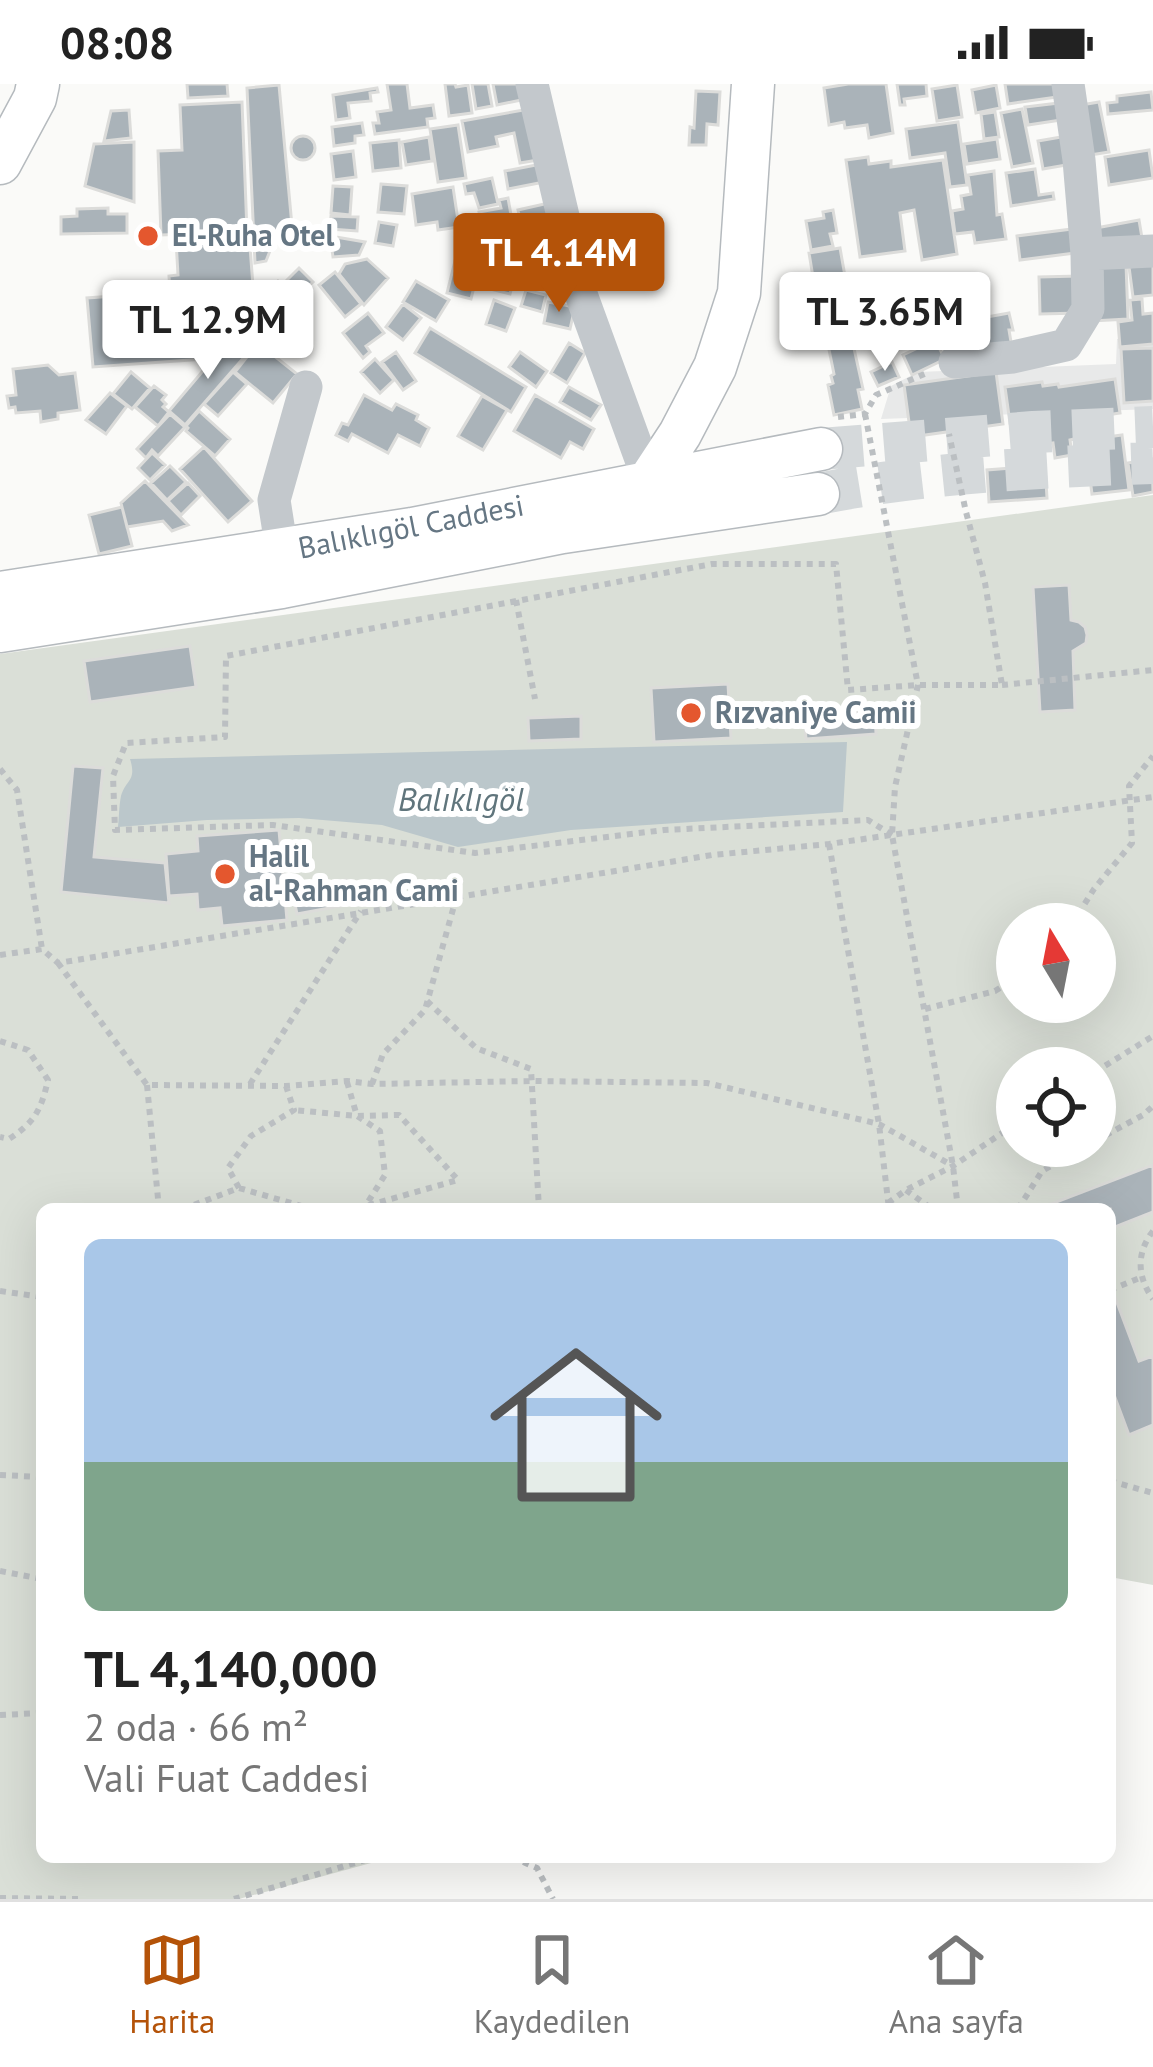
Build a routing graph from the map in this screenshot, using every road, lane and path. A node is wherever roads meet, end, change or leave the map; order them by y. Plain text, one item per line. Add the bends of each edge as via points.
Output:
1 (38, 84) edge
2 (532, 84) edge
3 (753, 84) edge
4 (1068, 84) edge
5 (0, 163) edge
6 (1153, 251) edge
7 (1087, 254) junction
8 (955, 362) dead end
9 (306, 387) dead end
10 (865, 414) dead end
11 (949, 434) dead end
12 (820, 449) tunnel mouth
13 (650, 481) junction
14 (818, 494) tunnel mouth
15 (282, 551) junction
16 (0, 593) edge
17 (516, 600) junction
18 (0, 631) edge
19 (1153, 670) edge
20 (918, 685) junction
21 (1002, 685) junction
22 (535, 699) dead end
23 (1153, 756) edge
24 (0, 769) edge
25 (1153, 797) edge
26 (1131, 800) junction
27 (892, 835) junction
28 (829, 844) junction
29 (457, 895) junction
30 (1085, 903) edge
31 (361, 911) junction
32 (42, 949) junction
33 (0, 956) edge
34 (58, 963) junction
35 (996, 991) edge
36 (427, 1001) junction
37 (925, 1009) junction
38 (1153, 1036) edge
39 (0, 1040) edge
40 (1116, 1059) edge
41 (347, 1081) junction
42 (531, 1081) junction
43 (250, 1084) junction
44 (372, 1084) junction
45 (147, 1085) junction
46 (286, 1086) junction
47 (1153, 1106) edge
48 (295, 1111) junction
49 (357, 1116) junction
50 (878, 1124) junction
51 (1116, 1129) edge
52 (0, 1137) edge
53 (996, 1137) edge
54 (953, 1166) junction
55 (1049, 1167) edge
56 (239, 1188) junction
57 (905, 1190) junction
58 (158, 1203) edge
59 (199, 1203) edge
60 (291, 1203) edge
61 (368, 1203) edge
62 (380, 1203) edge
63 (539, 1203) edge
64 (889, 1203) edge
65 (892, 1203) edge
66 (923, 1203) edge
67 (957, 1203) edge
68 (1022, 1203) edge
69 (1153, 1231) edge
70 (1142, 1277) junction
71 (1116, 1288) edge
72 (0, 1291) edge
73 (36, 1296) edge
74 (1153, 1299) edge
75 (0, 1475) edge
76 (36, 1477) edge
77 (1116, 1482) edge
78 (1153, 1492) edge
79 (0, 1571) edge
80 (36, 1578) edge
81 (36, 1713) edge
82 (0, 1715) edge
83 (354, 1863) edge
84 (525, 1863) edge
85 (0, 1898) edge
86 (80, 1899) edge
87 (234, 1899) edge
88 (553, 1899) edge

1 - 5 main road
2 - 13 street via 582,297
3 - 13 main road via 739,293 715,368
4 - 7 street
6 - 7 street
7 - 8 street via 1088,309 1066,345
9 - 15 street via 274,500
10 - 20 path
11 - 21 path
12 - 13 main road, Balıklıgöl Caddesi
13 - 15 main road, Balıklıgöl Caddesi
14 - 18 main road, Balıklıgöl Caddesi
15 - 16 main road, Balıklıgöl Caddesi
17 - 20 path via 712,564 836,564 848,690
17 - 22 path
17 - 27 path via 226,656 225,737 127,742 113,776 116,830 273,825 475,853 664,830 868,820
19 - 21 path
20 - 21 path
20 - 27 path
23 - 26 path via 1129,786
24 - 32 path via 17,790
25 - 26 path
26 - 27 path
26 - 30 path via 1132,843
27 - 28 path
27 - 37 path
28 - 29 path
28 - 50 path
29 - 31 path
29 - 36 path
31 - 34 path
31 - 43 path
32 - 33 path
32 - 34 path
34 - 45 path
35 - 37 path
36 - 42 path via 476,1048 531,1069
36 - 44 path via 383,1054
37 - 54 path
38 - 40 path
39 - 52 path via 28,1050 48,1080 30,1125
41 - 44 path
41 - 46 path
41 - 49 path
42 - 44 path
42 - 50 path via 706,1083
42 - 63 path
43 - 45 path
43 - 46 path
45 - 58 path
46 - 48 path
47 - 51 path
48 - 49 path
48 - 56 path via 251,1136 228,1168
49 - 61 path via 380,1131 385,1175
49 - 62 path via 399,1115 458,1180
50 - 54 path
50 - 64 path
53 - 54 path
54 - 57 path
54 - 67 path
55 - 68 path
56 - 59 path
56 - 60 path
57 - 65 path
57 - 66 path
69 - 70 path via 1141,1255
70 - 71 path
70 - 74 path
72 - 73 path
75 - 76 path
77 - 78 path
79 - 80 path
81 - 82 path
83 - 87 path
84 - 88 path via 537,1868
85 - 86 path

